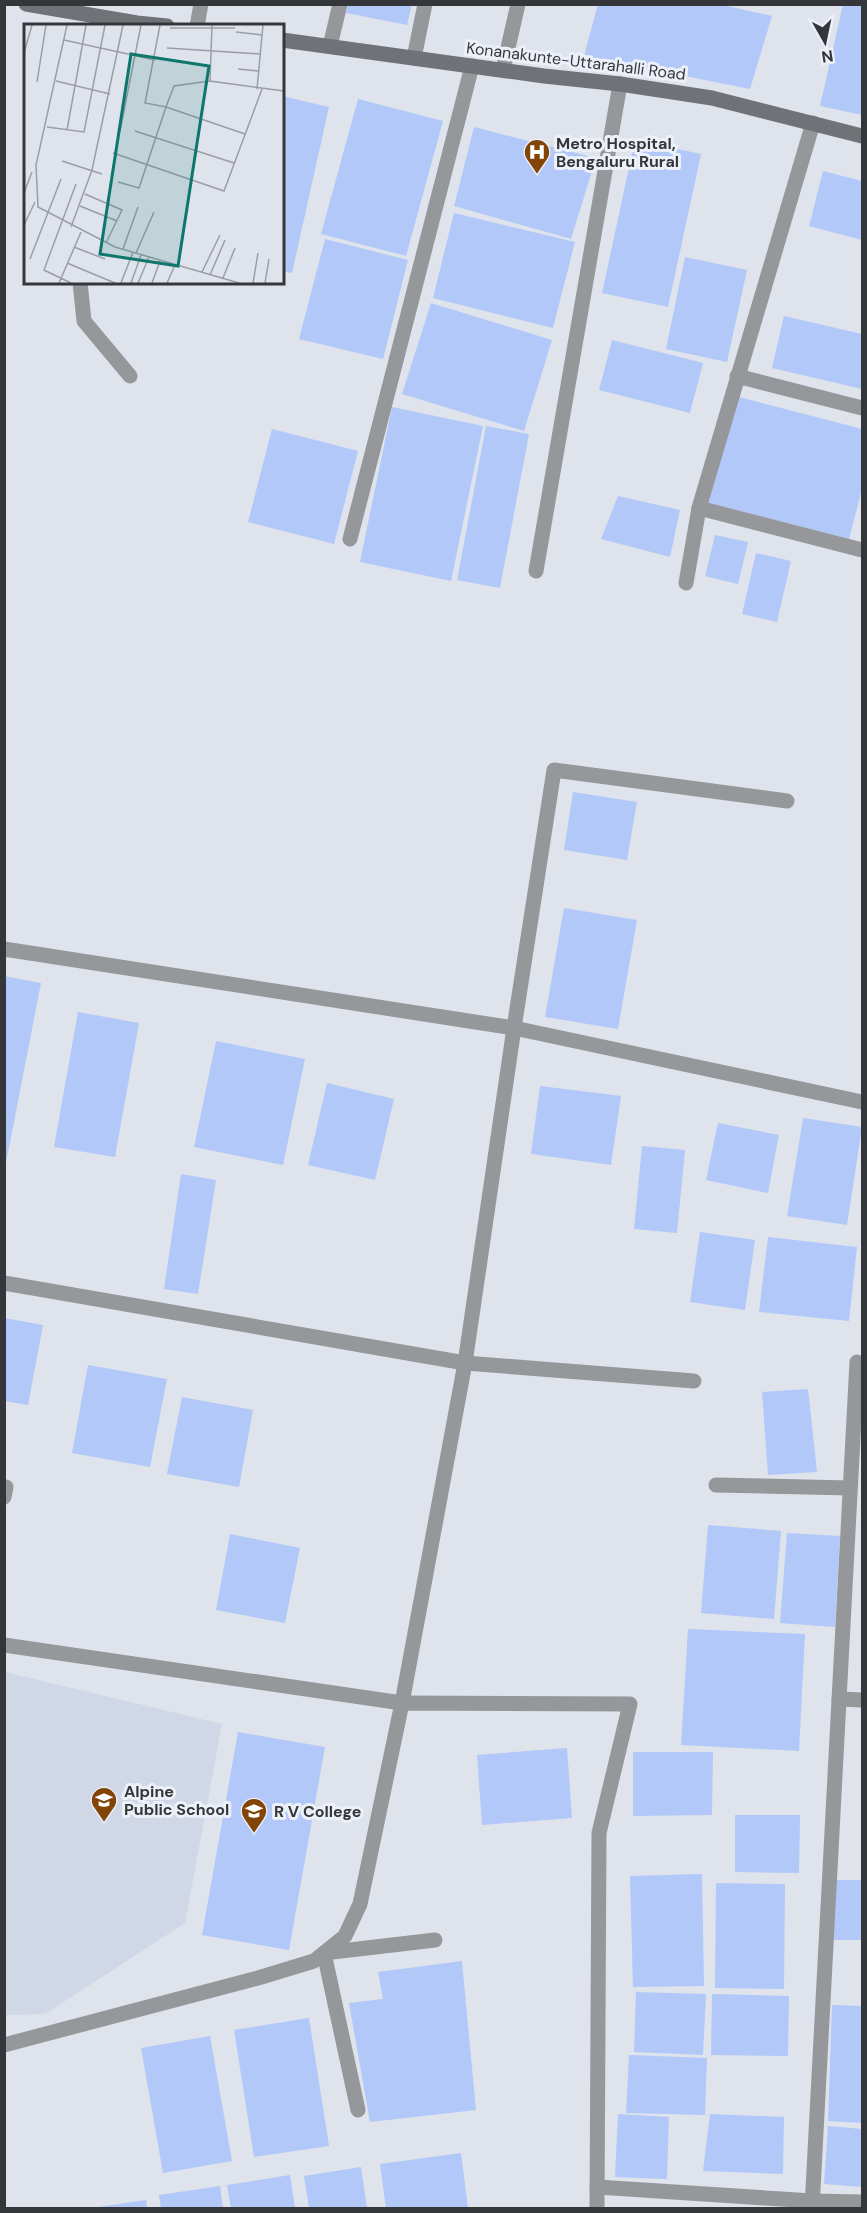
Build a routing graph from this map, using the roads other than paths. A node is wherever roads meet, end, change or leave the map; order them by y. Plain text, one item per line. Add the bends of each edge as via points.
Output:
1 (201, 4) edge
2 (340, 4) edge
3 (425, 4) edge
4 (518, 4) edge
5 (33, 5) edge
6 (136, 24) edge
7 (197, 24) edge
8 (284, 40) edge
9 (330, 46) junction
10 (414, 58) junction
11 (472, 66) junction
12 (503, 70) junction
13 (620, 84) junction
14 (813, 123) junction
15 (862, 136) edge
16 (80, 284) edge
17 (130, 376) dead end
18 (737, 376) junction
19 (862, 408) edge
20 (699, 508) junction
21 (350, 539) dead end
22 (862, 550) edge
23 (536, 571) dead end
24 (686, 582) dead end
25 (787, 801) dead end
26 (4, 949) edge
27 (514, 1028) junction
28 (862, 1102) edge
29 (4, 1282) edge
30 (857, 1362) dead end
31 (465, 1364) junction
32 (694, 1381) dead end
33 (716, 1485) dead end
34 (850, 1488) junction
35 (4, 1645) edge
36 (839, 1699) junction
37 (862, 1700) edge
38 (402, 1703) junction
39 (435, 1940) dead end
40 (324, 1953) junction
41 (4, 2045) edge
42 (358, 2110) dead end
43 (597, 2187) junction
44 (862, 2202) edge
45 (812, 2205) edge
46 (597, 2208) edge

1 - 7 street
2 - 9 street
3 - 10 street
4 - 12 street
5 - 6 main road
8 - 9 main road, Konanakunte-Uttarahalli Road
9 - 10 main road, Konanakunte-Uttarahalli Road
10 - 11 main road, Konanakunte-Uttarahalli Road
11 - 12 main road, Konanakunte-Uttarahalli Road
11 - 21 street
12 - 13 main road, Konanakunte-Uttarahalli Road
13 - 14 main road, Konanakunte-Uttarahalli Road via 712,98
13 - 23 street
14 - 15 main road, Konanakunte-Uttarahalli Road
14 - 18 street
16 - 17 street via 84,321
18 - 19 street
18 - 20 street
20 - 22 street
20 - 24 street
25 - 27 street via 554,770
26 - 27 street
27 - 28 street
27 - 31 street
29 - 31 street
30 - 34 street
31 - 32 street
31 - 38 street
33 - 34 street
34 - 36 street
35 - 38 street
36 - 37 street
36 - 45 street
38 - 40 street via 360,1905 345,1936
38 - 43 street via 630,1704 600,1833
39 - 40 street
40 - 41 street via 314,1961 258,1978
40 - 42 street
43 - 45 street
43 - 46 street
44 - 45 street

